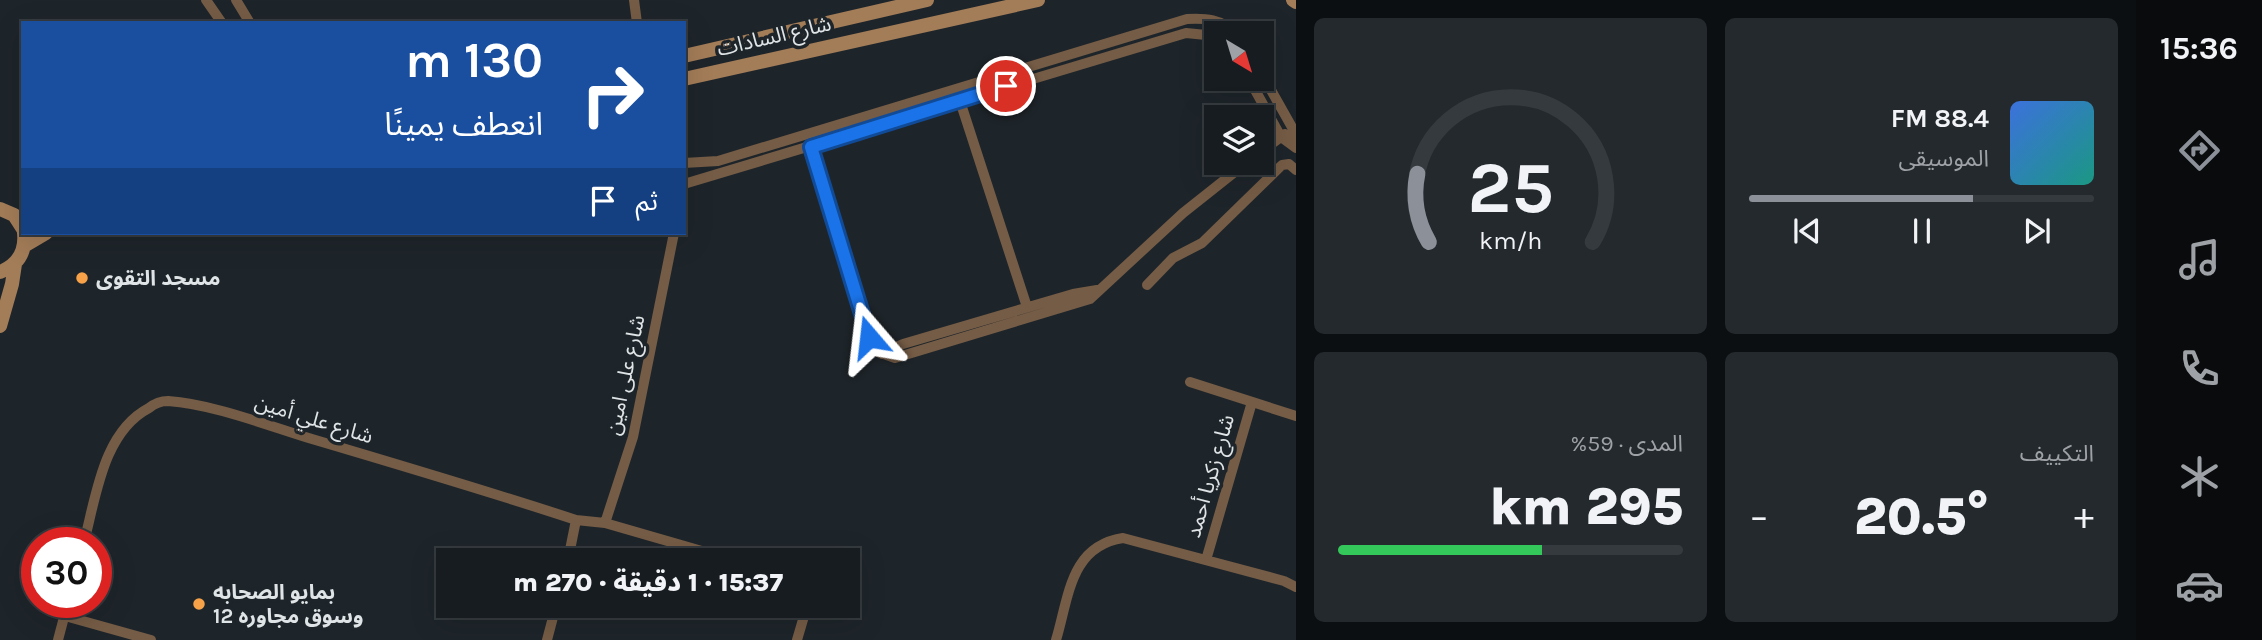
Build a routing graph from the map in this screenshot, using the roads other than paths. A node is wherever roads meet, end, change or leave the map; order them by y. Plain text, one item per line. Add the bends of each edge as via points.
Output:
1 (206, 0) edge
2 (236, 0) edge
3 (634, 0) edge
4 (927, 0) edge
5 (1038, 0) edge
6 (221, 21) edge
7 (249, 21) edge
8 (637, 21) edge
9 (1218, 21) edge
10 (1204, 35) edge
11 (686, 56) edge
12 (1027, 73) junction
13 (686, 79) edge
14 (1255, 91) edge
15 (1272, 91) edge
16 (961, 101) junction
17 (868, 116) junction
18 (872, 128) junction
19 (1293, 129) junction
20 (1281, 137) junction
21 (1274, 142) edge
22 (1294, 146) edge
23 (811, 147) junction
24 (686, 163) edge
25 (1296, 170) edge
26 (1231, 175) edge
27 (686, 183) edge
28 (4, 210) edge
29 (21, 228) edge
30 (674, 235) edge
31 (24, 236) edge
32 (15, 264) junction
33 (0, 272) edge
34 (1147, 285) dead end
35 (1100, 289) junction
36 (1027, 307) junction
37 (0, 326) edge
38 (882, 354) junction
39 (1190, 382) dead end
40 (1252, 402) junction
41 (1296, 416) edge
42 (576, 520) junction
43 (605, 523) junction
44 (88, 527) edge
45 (570, 548) edge
46 (691, 548) edge
47 (1206, 560) junction
48 (1296, 587) edge
49 (64, 618) edge
50 (75, 618) edge
51 (553, 618) edge
52 (803, 618) edge
53 (58, 640) edge
54 (151, 640) edge
55 (547, 640) edge
56 (797, 640) edge
57 (1056, 640) edge

1 - 6 street
2 - 7 street
3 - 8 street
4 - 11 main road, شارع السادات
5 - 13 main road, شارع السادات
9 - 12 street via 1187,19
10 - 12 street via 1186,33
12 - 16 street
12 - 17 street
14 - 20 street
15 - 19 street
16 - 18 street
16 - 36 street
17 - 18 street
17 - 24 street via 718,161
18 - 23 street
19 - 20 street
19 - 22 street
20 - 21 street
20 - 22 street
23 - 27 street
23 - 38 street via 869,337
25 - 34 street via 1282,165 1202,243 1173,258
26 - 35 street
28 - 29 main road
30 - 43 street, شارع على امين via 633,436
31 - 32 main road
32 - 33 main road
32 - 37 main road
35 - 36 street
35 - 38 street via 1090,299 1073,305 905,357
36 - 38 street via 898,345
39 - 40 street
40 - 41 street
40 - 47 street, شارع زكريا أحمد
42 - 43 street, شارع علي أمين
42 - 44 street, شارع علي أمين via 254,421 165,401 132,420 116,440
42 - 45 street
43 - 46 street, شارع علي أمين
47 - 48 street
47 - 57 street via 1123,538 1093,547 1076,573
49 - 53 street
50 - 54 street
51 - 55 street
52 - 56 street

